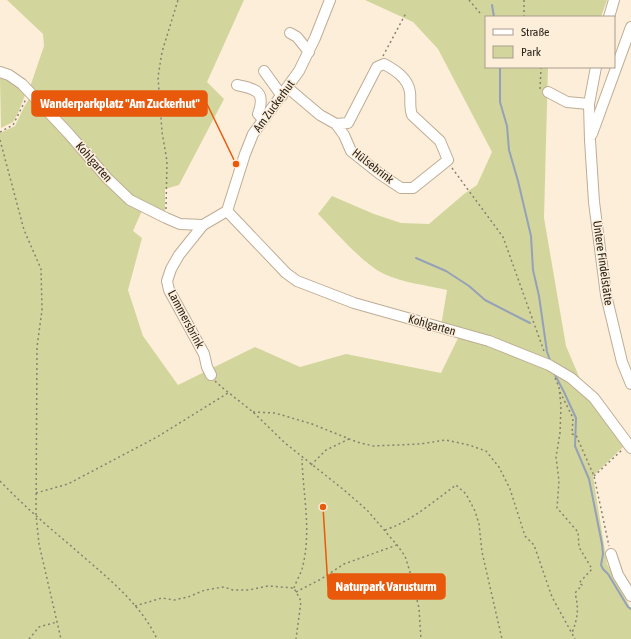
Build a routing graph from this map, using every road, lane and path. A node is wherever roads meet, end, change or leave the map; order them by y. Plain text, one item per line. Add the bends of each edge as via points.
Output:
1 (178, 0) edge
2 (330, 0) edge
3 (469, 0) edge
4 (524, 0) edge
5 (614, 0) edge
6 (406, 13) dead end
7 (480, 13) dead end
8 (524, 16) edge
9 (610, 16) edge
10 (631, 27) edge
11 (290, 33) dead end
12 (309, 52) junction
13 (377, 67) junction
14 (541, 68) edge
15 (596, 68) edge
16 (264, 71) dead end
17 (0, 72) edge
18 (237, 85) dead end
19 (29, 92) junction
20 (285, 92) junction
21 (548, 92) joint
22 (589, 104) junction
23 (263, 119) junction
24 (336, 124) junction
25 (0, 132) edge
26 (0, 140) edge
27 (590, 140) junction
28 (448, 160) junction
29 (227, 211) junction
30 (166, 218) junction
31 (202, 225) junction
32 (549, 365) junction
33 (211, 375) joint
34 (631, 384) edge
35 (559, 389) junction
36 (228, 393) junction
37 (253, 412) junction
38 (349, 439) junction
39 (629, 446) edge
40 (302, 458) junction
41 (311, 465) junction
42 (594, 476) junction
43 (0, 481) edge
44 (36, 493) junction
45 (36, 515) junction
46 (385, 531) junction
47 (397, 545) junction
48 (611, 554) joint
49 (294, 588) junction
50 (296, 592) junction
51 (631, 596) edge
52 (135, 606) junction
53 (57, 622) junction
54 (572, 633) junction
55 (30, 639) edge
56 (61, 639) edge
57 (157, 639) edge
58 (296, 639) edge
59 (421, 639) edge
60 (502, 639) edge
61 (576, 639) edge

1 - 30 path via 162,52 158,77 167,161
2 - 12 street, Am Zuckerhut
3 - 7 path
4 - 8 path
5 - 9 street
6 - 13 path
10 - 27 street, Untere Findelstätte
11 - 12 street via 297,37
12 - 20 street, Am Zuckerhut
13 - 24 street via 348,123
13 - 28 street via 384,64 406,81 410,90 412,114 440,141
14 - 21 path via 539,88
15 - 22 street, Untere Findelstätte
16 - 20 street, Hülsebrink
17 - 19 street, Kohlgarten via 22,84
18 - 23 street via 254,89 259,93 261,102 258,114
19 - 25 path via 13,125
19 - 30 street, Kohlgarten via 130,200
20 - 23 street, Am Zuckerhut
20 - 24 street, Hülsebrink
21 - 22 street via 567,102
22 - 27 street, Untere Findelstätte
23 - 29 street, Am Zuckerhut via 253,134 245,154
24 - 28 street, Hülsebrink via 351,150 401,188 413,188
26 - 44 path via 24,230 41,269 42,310 37,347
27 - 34 street, Untere Findelstätte via 594,202 606,295 622,362
28 - 32 path via 503,237
29 - 31 street
29 - 32 street, Kohlgarten via 286,273 297,281 354,303 489,342
30 - 31 street, Kohlgarten via 180,224
31 - 33 street, Lammersbrink via 179,255 167,281 169,290 204,354
32 - 35 path
32 - 39 street, Kohlgarten via 571,378 594,398
33 - 36 path
35 - 42 path via 573,418 572,434 576,435
35 - 54 path via 561,406 556,457 557,508 578,532 579,546 592,569 579,583 582,585 575,593 578,606
36 - 37 path
36 - 44 path via 157,436 68,484
37 - 38 path via 274,414 305,422
37 - 40 path via 284,444
38 - 41 path via 326,450
38 - 54 path via 373,446 446,440 469,444 486,451 499,467 510,489 525,536 534,545 552,597
39 - 42 path
40 - 41 path
40 - 49 path via 307,519 302,569
41 - 46 path via 368,510
42 - 48 path
43 - 45 path
44 - 45 path
45 - 52 path via 96,566
45 - 53 path via 39,544
46 - 47 path
46 - 60 path via 424,509 456,485 466,494 479,524 482,552
47 - 50 path via 344,564
47 - 59 path via 405,556 410,572 418,608
48 - 51 street via 618,575
49 - 50 path
49 - 52 path via 268,586 233,590 224,587 174,600 162,598
50 - 58 path via 301,600
52 - 57 path
53 - 55 path via 39,627
53 - 56 path
54 - 61 path

